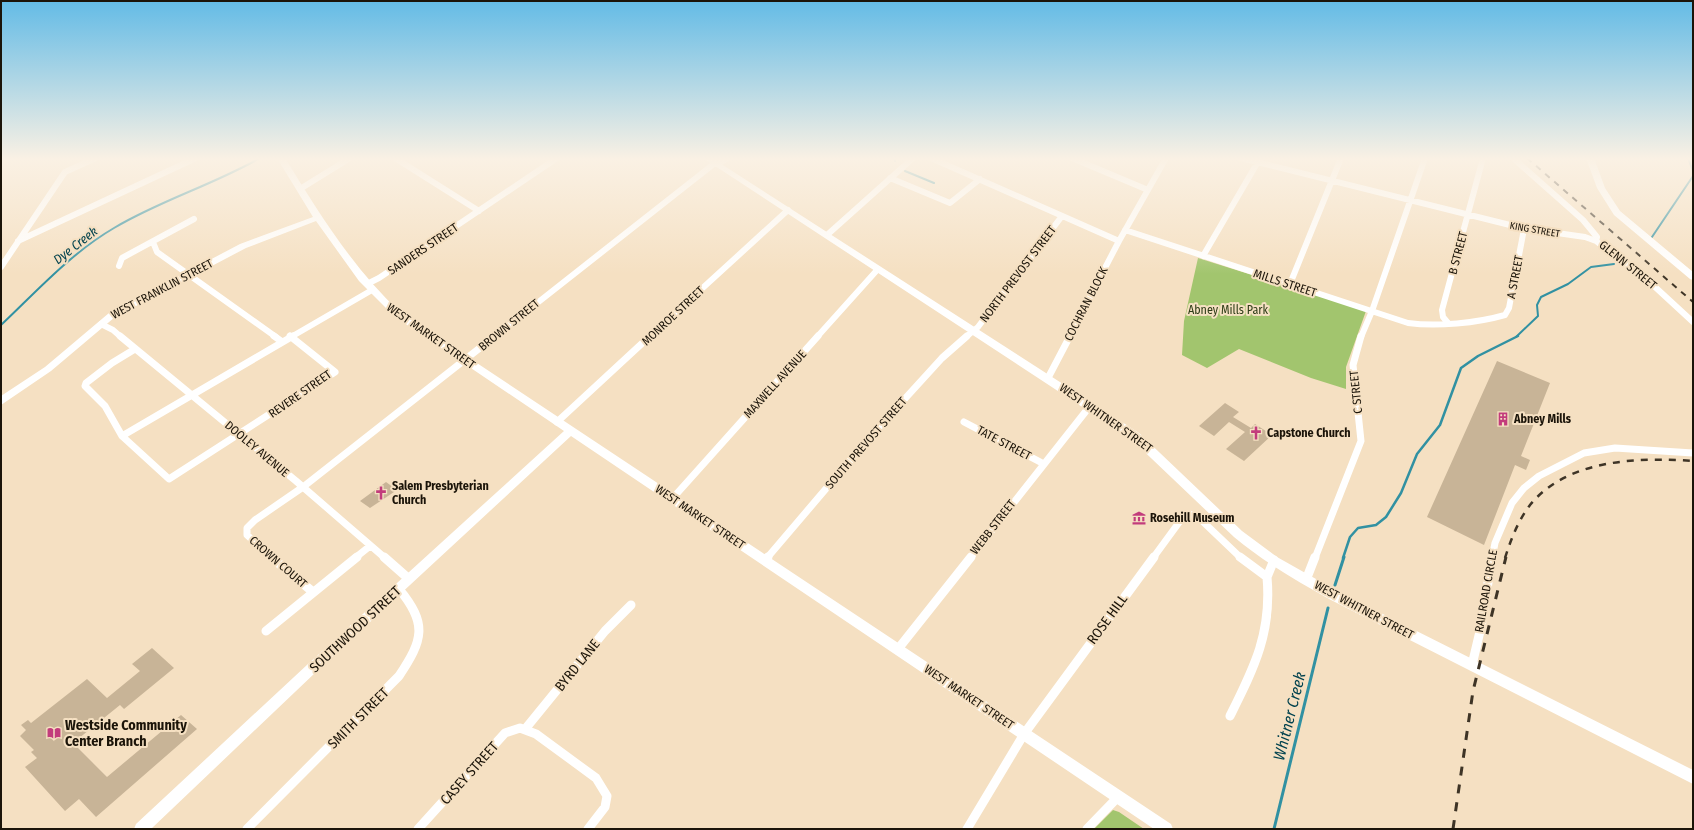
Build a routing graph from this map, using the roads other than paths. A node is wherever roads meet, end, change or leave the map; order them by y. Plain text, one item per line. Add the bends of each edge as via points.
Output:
1 (48, 197) edge
2 (113, 197) edge
3 (305, 197) edge
4 (456, 197) edge
5 (500, 197) edge
6 (672, 197) edge
7 (767, 197) edge
8 (869, 197) edge
9 (935, 197) edge
10 (958, 197) edge
11 (1019, 197) edge
12 (1144, 197) edge
13 (1238, 197) edge
14 (1324, 197) edge
15 (1393, 197) edge
16 (1412, 197) edge
17 (1473, 197) edge
18 (1557, 197) edge
19 (1607, 197) edge
20 (1410, 201) junction
21 (788, 210) junction
22 (479, 211) junction
23 (1468, 215) junction
24 (1062, 216) junction
25 (318, 218) junction
26 (194, 220) dead end
27 (1524, 229) junction
28 (1125, 230) junction
29 (827, 235) junction
30 (18, 241) junction
31 (1119, 241) junction
32 (1596, 241) junction
33 (153, 242) junction
34 (1203, 256) junction
35 (119, 266) dead end
36 (1, 267) edge
37 (878, 269) junction
38 (189, 274) junction
39 (1693, 278) edge
40 (1290, 284) junction
41 (370, 287) junction
42 (1372, 311) junction
43 (1693, 322) edge
44 (1448, 323) junction
45 (101, 324) junction
46 (974, 331) junction
47 (290, 336) junction
48 (281, 342) junction
49 (135, 349) junction
50 (465, 360) junction
51 (1048, 378) junction
52 (190, 395) junction
53 (1, 401) edge
54 (1090, 406) junction
55 (557, 422) junction
56 (964, 422) dead end
57 (570, 431) junction
58 (239, 434) junction
59 (122, 436) junction
60 (1693, 453) edge
61 (1044, 464) junction
62 (303, 487) junction
63 (672, 499) junction
64 (370, 546) junction
65 (765, 560) junction
66 (1274, 560) junction
67 (1266, 576) junction
68 (409, 580) junction
69 (1306, 580) junction
70 (399, 589) junction
71 (312, 592) junction
72 (631, 605) dead end
73 (266, 631) dead end
74 (898, 649) junction
75 (1472, 665) junction
76 (1230, 716) dead end
77 (526, 728) junction
78 (1024, 734) junction
79 (1693, 777) edge
80 (1118, 797) junction
81 (141, 829) edge
82 (247, 829) edge
83 (418, 829) edge
84 (588, 829) edge
85 (967, 829) edge
86 (1087, 829) edge
87 (1166, 829) edge

1 - 30 street
2 - 30 street
3 - 25 street, WEST MARKET STREET
4 - 22 street
5 - 22 street, SANDERS STREET
6 - 50 street, BROWN STREET
7 - 21 street, WEST WHITNER STREET
8 - 29 street
9 - 10 street via 950,203
11 - 24 street
12 - 28 street, COCHRAN BLOCK
13 - 34 street
14 - 40 street
15 - 20 street, KING STREET
16 - 20 street, C STREET
17 - 23 street, B STREET
18 - 32 street, GLENN STREET via 1583,220 1598,237
19 - 39 street via 1617,213
20 - 23 street, KING STREET
20 - 42 street, C STREET
21 - 29 street, WEST WHITNER STREET
21 - 55 street, MONROE STREET
22 - 41 street, SANDERS STREET via 379,278
23 - 27 street, KING STREET
23 - 44 street, B STREET via 1442,310 1443,317
24 - 31 street
24 - 46 street, NORTH PREVOST STREET
25 - 38 street, WEST FRANKLIN STREET via 264,236
25 - 41 street, WEST MARKET STREET
26 - 33 street
27 - 32 street, KING STREET via 1585,237
27 - 44 street, A STREET via 1508,311 1491,319
28 - 31 street, COCHRAN BLOCK
28 - 34 street, MILLS STREET
29 - 37 street, WEST WHITNER STREET
30 - 36 street
31 - 51 street, COCHRAN BLOCK
32 - 43 street, GLENN STREET via 1654,286
33 - 35 street via 122,258
33 - 38 street via 157,252
34 - 40 street, MILLS STREET
37 - 46 street, WEST WHITNER STREET
37 - 63 street, MAXWELL AVENUE
38 - 45 street, WEST FRANKLIN STREET via 133,303
38 - 48 street
40 - 42 street, MILLS STREET
41 - 47 street, SANDERS STREET
41 - 50 street, WEST MARKET STREET via 397,314
42 - 44 street, MILLS STREET via 1417,325
42 - 69 street, C STREET via 1358,343 1353,365 1361,441
45 - 49 street, DOOLEY AVENUE via 113,330
45 - 53 street, WEST FRANKLIN STREET via 48,368
46 - 51 street, WEST WHITNER STREET
46 - 65 street, SOUTH PREVOST STREET via 942,358 870,437
47 - 48 street, SANDERS STREET
47 - 58 street, REVERE STREET via 335,372
48 - 52 street, SANDERS STREET
49 - 52 street, DOOLEY AVENUE
49 - 59 street via 112,363 85,386 105,406
50 - 55 street, WEST MARKET STREET
50 - 62 street, BROWN STREET
51 - 54 street, WEST WHITNER STREET
52 - 58 street, DOOLEY AVENUE
52 - 59 street, SANDERS STREET
54 - 61 street, WEBB STREET
54 - 66 street, WEST WHITNER STREET via 1141,440 1221,519
55 - 57 street, WEST MARKET STREET
56 - 61 street, TATE STREET
57 - 63 street, WEST MARKET STREET
57 - 68 street, SOUTHWOOD STREET
58 - 59 street via 169,479
58 - 62 street, DOOLEY AVENUE
60 - 75 street, RAILROAD CIRCLE via 1615,448 1584,453 1539,476 1524,488 1512,503 1495,543
61 - 74 street, WEBB STREET
62 - 64 street, DOOLEY AVENUE
62 - 71 street, CROWN COURT via 254,520 247,528 247,535
63 - 65 street, WEST MARKET STREET
64 - 68 street, DOOLEY AVENUE
64 - 71 street
65 - 74 street, WEST MARKET STREET
66 - 67 street
66 - 69 street, WEST WHITNER STREET
67 - 76 street via 1270,596 1265,637
67 - 78 street, ROSE HILL via 1240,558 1197,516 1189,514 1183,517
68 - 70 street, SOUTHWOOD STREET
69 - 75 street, WEST WHITNER STREET
70 - 81 street, SOUTHWOOD STREET
70 - 82 street, SMITH STREET via 412,603 419,618 419,636 411,658 399,676
71 - 73 street
72 - 77 street, BYRD LANE via 605,631
74 - 78 street, WEST MARKET STREET
75 - 79 street, WEST WHITNER STREET
77 - 83 street, CASEY STREET via 517,726 505,733
77 - 84 street via 596,778 607,796 605,807
78 - 80 street, WEST MARKET STREET
78 - 85 street, ROSE HILL
80 - 86 street
80 - 87 street, WEST MARKET STREET

